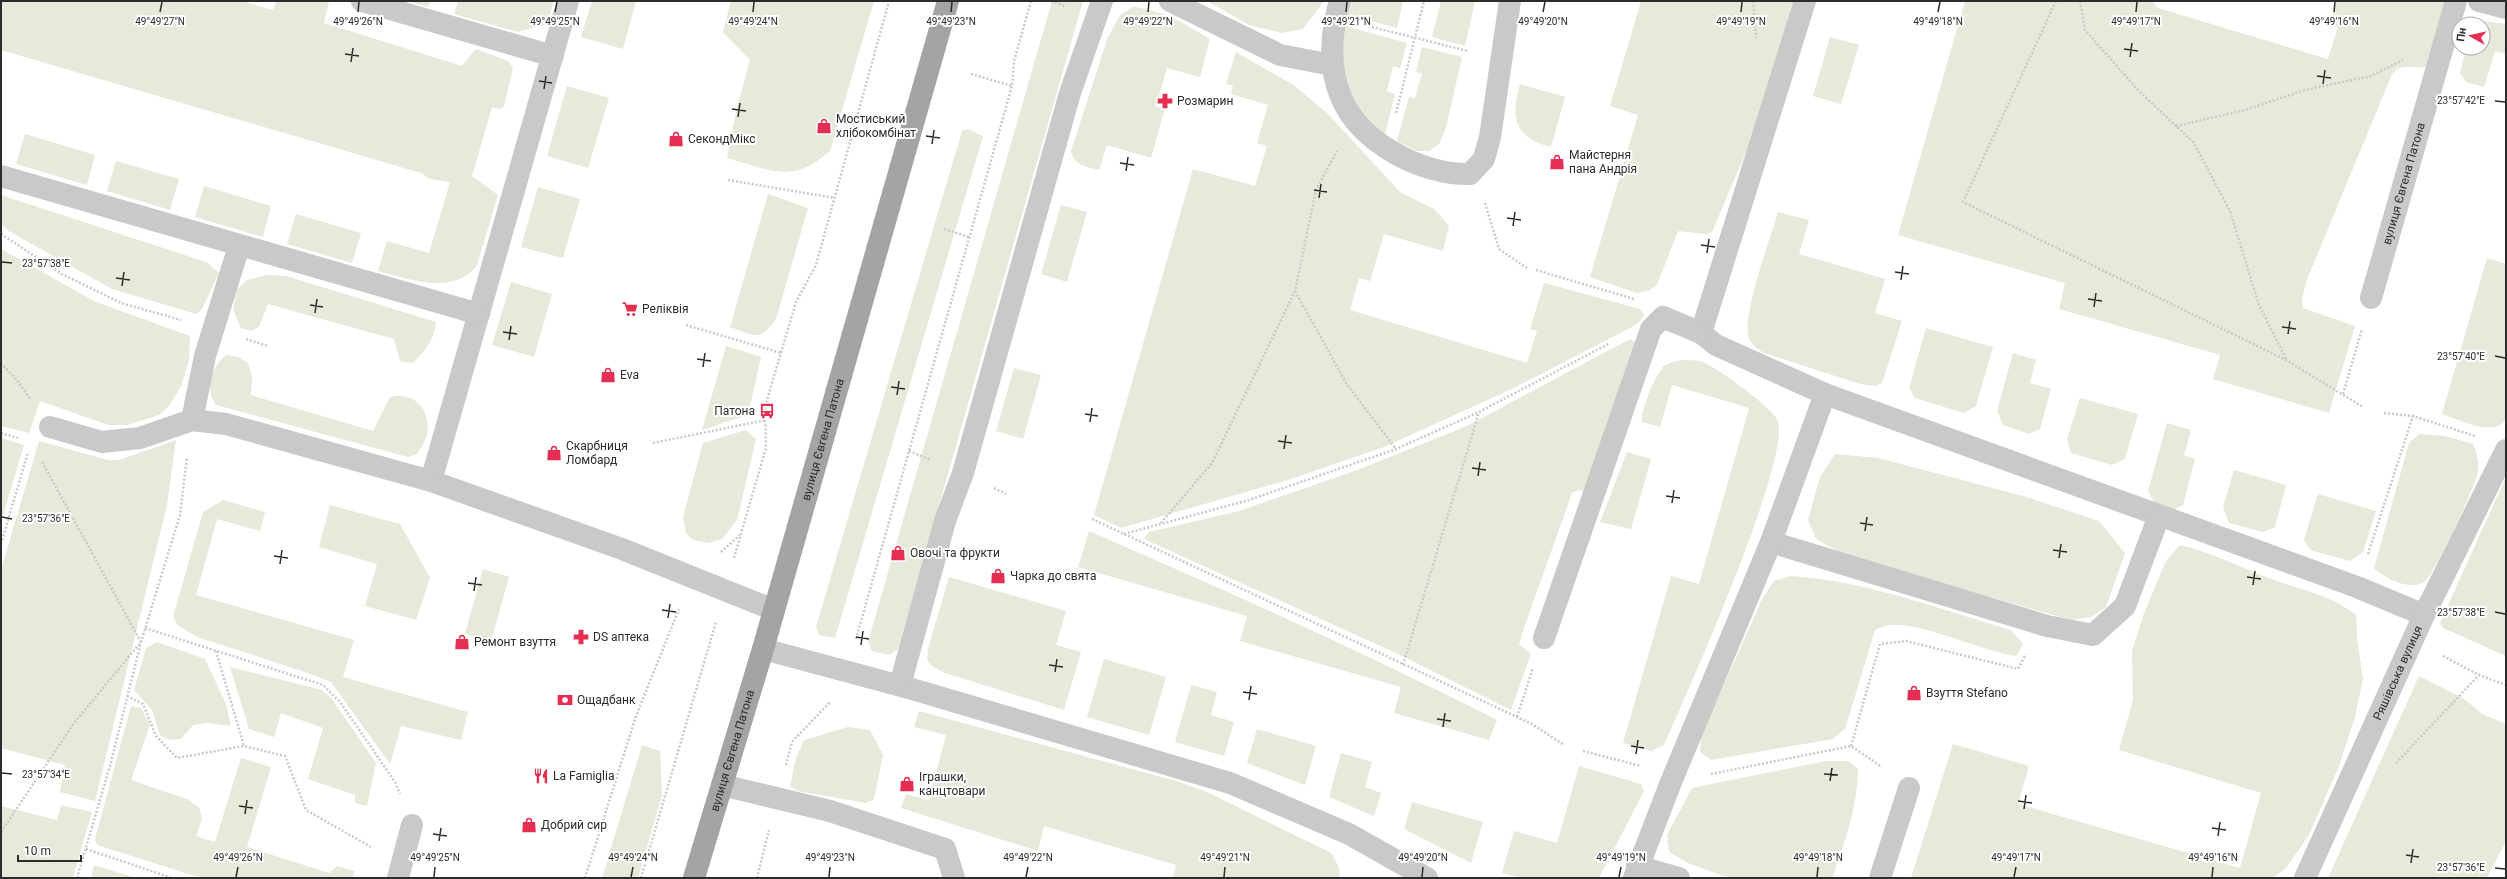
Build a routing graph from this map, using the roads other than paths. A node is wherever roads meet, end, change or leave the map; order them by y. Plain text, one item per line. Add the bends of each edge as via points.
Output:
1 (362, 1) edge
2 (568, 1) edge
3 (948, 1) edge
4 (1102, 1) edge
5 (1170, 1) edge
6 (1510, 1) edge
7 (1805, 1) edge
8 (2456, 1) edge
9 (2479, 1) edge
10 (2506, 8) edge
11 (1337, 9) edge
12 (553, 56) junction
13 (1332, 65) junction
14 (1, 176) edge
15 (240, 246) junction
16 (2371, 298) road end
17 (480, 314) junction
18 (1701, 333) junction
19 (1825, 394) junction
20 (192, 420) junction
21 (50, 427) road end
22 (2506, 450) edge
23 (431, 481) junction
24 (2159, 516) junction
25 (1771, 542) junction
26 (774, 610) junction
27 (2424, 615) junction
28 (1544, 638) road end
29 (763, 649) junction
30 (900, 685) junction
31 (722, 785) junction
32 (1910, 788) dead end
33 (412, 825) road end
34 (400, 871) edge
35 (1636, 872) edge
36 (694, 878) edge
37 (954, 878) edge
38 (1427, 878) edge
39 (1679, 878) edge
40 (1880, 878) edge
41 (2305, 878) edge

1 - 12 lane
2 - 12 lane
3 - 26 main road, вулиця Євгена Патона
4 - 30 lane via 1070,93 963,473 946,521
5 - 13 lane via 1280,55
6 - 13 lane via 1486,152 1484,159 1470,174 1453,174 1428,168 1405,160 1387,147 1358,123 1341,97
7 - 18 lane
8 - 16 lane, вулиця Євгена Патона
9 - 10 lane
11 - 13 lane
12 - 17 lane
14 - 15 lane
15 - 17 lane
15 - 20 lane via 205,356
17 - 23 lane
18 - 19 lane via 1716,345
18 - 28 lane via 1657,323
19 - 24 lane
19 - 25 lane
20 - 21 lane via 140,438 102,442
20 - 23 lane via 226,424
22 - 27 lane, Ряшівська вулиця
23 - 26 lane via 622,549
24 - 25 lane via 2125,606 2093,635 2047,626
24 - 27 lane via 2357,587
25 - 35 lane
26 - 29 main road, вулиця Євгена Патона
27 - 41 lane, Ряшівська вулиця
29 - 30 lane
29 - 31 main road, вулиця Євгена Патона
30 - 38 lane via 1230,783 1349,834
31 - 36 main road, вулиця Євгена Патона
31 - 37 lane via 830,811 945,849
32 - 40 lane
33 - 34 lane
35 - 39 lane

